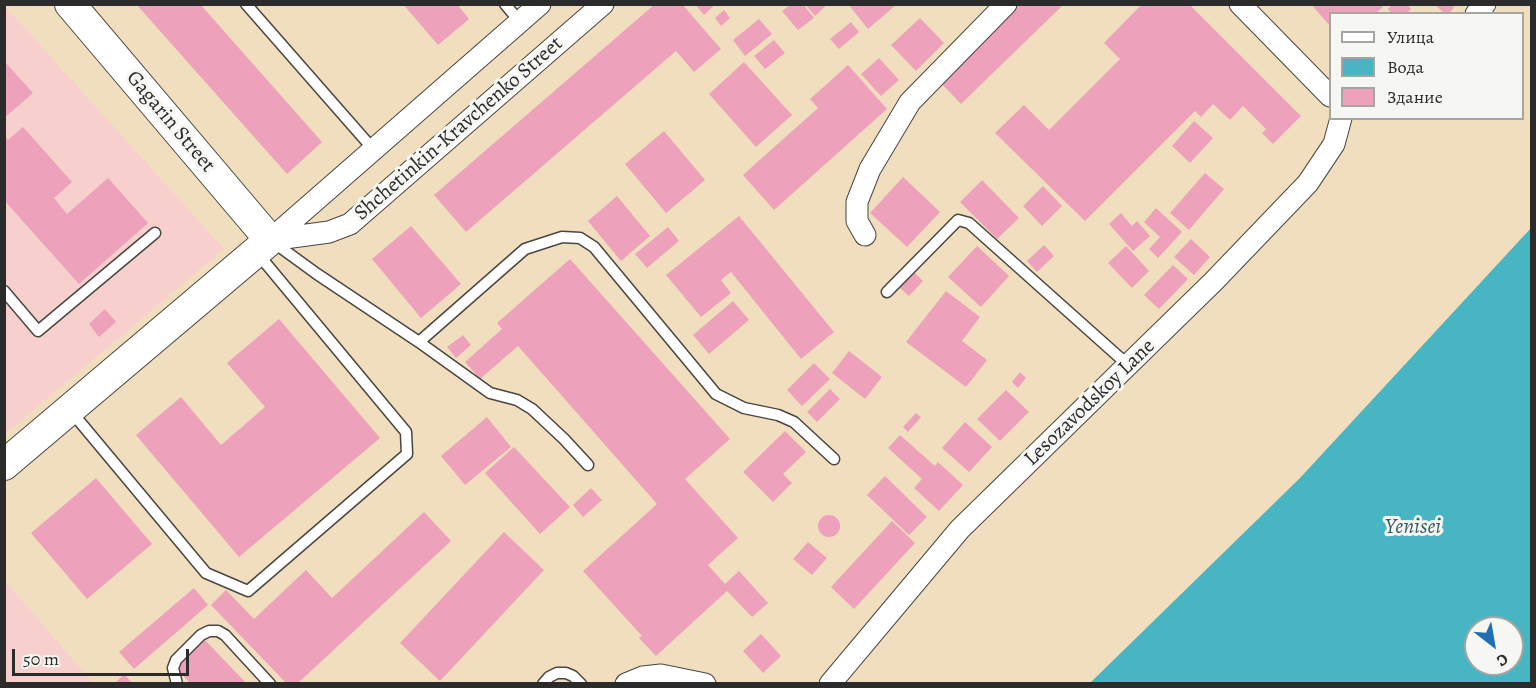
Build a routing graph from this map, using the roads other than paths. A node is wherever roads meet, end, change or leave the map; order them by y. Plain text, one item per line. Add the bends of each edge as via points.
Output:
1 (70, 4) edge
2 (246, 4) edge
3 (505, 4) edge
4 (540, 4) edge
5 (603, 4) edge
6 (1006, 4) edge
7 (1240, 4) edge
8 (520, 22) junction
9 (1329, 95) edge
10 (1340, 120) edge
11 (373, 149) junction
12 (155, 233) dead end
13 (865, 235) dead end
14 (263, 246) junction
15 (4, 291) edge
16 (886, 292) dead end
17 (419, 342) junction
18 (1128, 365) junction
19 (69, 410) junction
20 (834, 459) dead end
21 (4, 465) edge
22 (588, 465) dead end
23 (177, 684) edge
24 (270, 684) edge
25 (543, 684) edge
26 (581, 684) edge
27 (626, 684) edge
28 (705, 684) edge
29 (830, 684) edge

1 - 14 street, Gagarin Street
2 - 11 lane
3 - 8 lane
4 - 8 street, Shchetinkin-Kravchenko Street
5 - 14 street, Shchetinkin-Kravchenko Street via 350,224
6 - 13 street via 910,102 870,169 857,202 857,220
7 - 9 street
8 - 11 street, Shchetinkin-Kravchenko Street
10 - 18 street, Lesozavodskoy Lane via 1334,144 1308,183
11 - 14 street, Shchetinkin-Kravchenko Street
12 - 15 lane via 38,331
14 - 17 lane via 317,274
14 - 19 street, Shchetinkin-Kravchenko Street
14 - 19 lane via 406,432 407,454 248,591 206,573
16 - 18 lane via 958,220 969,223
17 - 20 lane via 525,249 562,237 580,238 594,247 716,394 744,408 794,422
17 - 22 lane via 490,393 518,400 532,409
18 - 29 street, Lesozavodskoy Lane via 960,529
19 - 21 street, Shchetinkin-Kravchenko Street
23 - 24 lane via 173,668 176,660 209,631 225,635
25 - 26 lane via 557,673 566,673
27 - 28 street via 661,675

